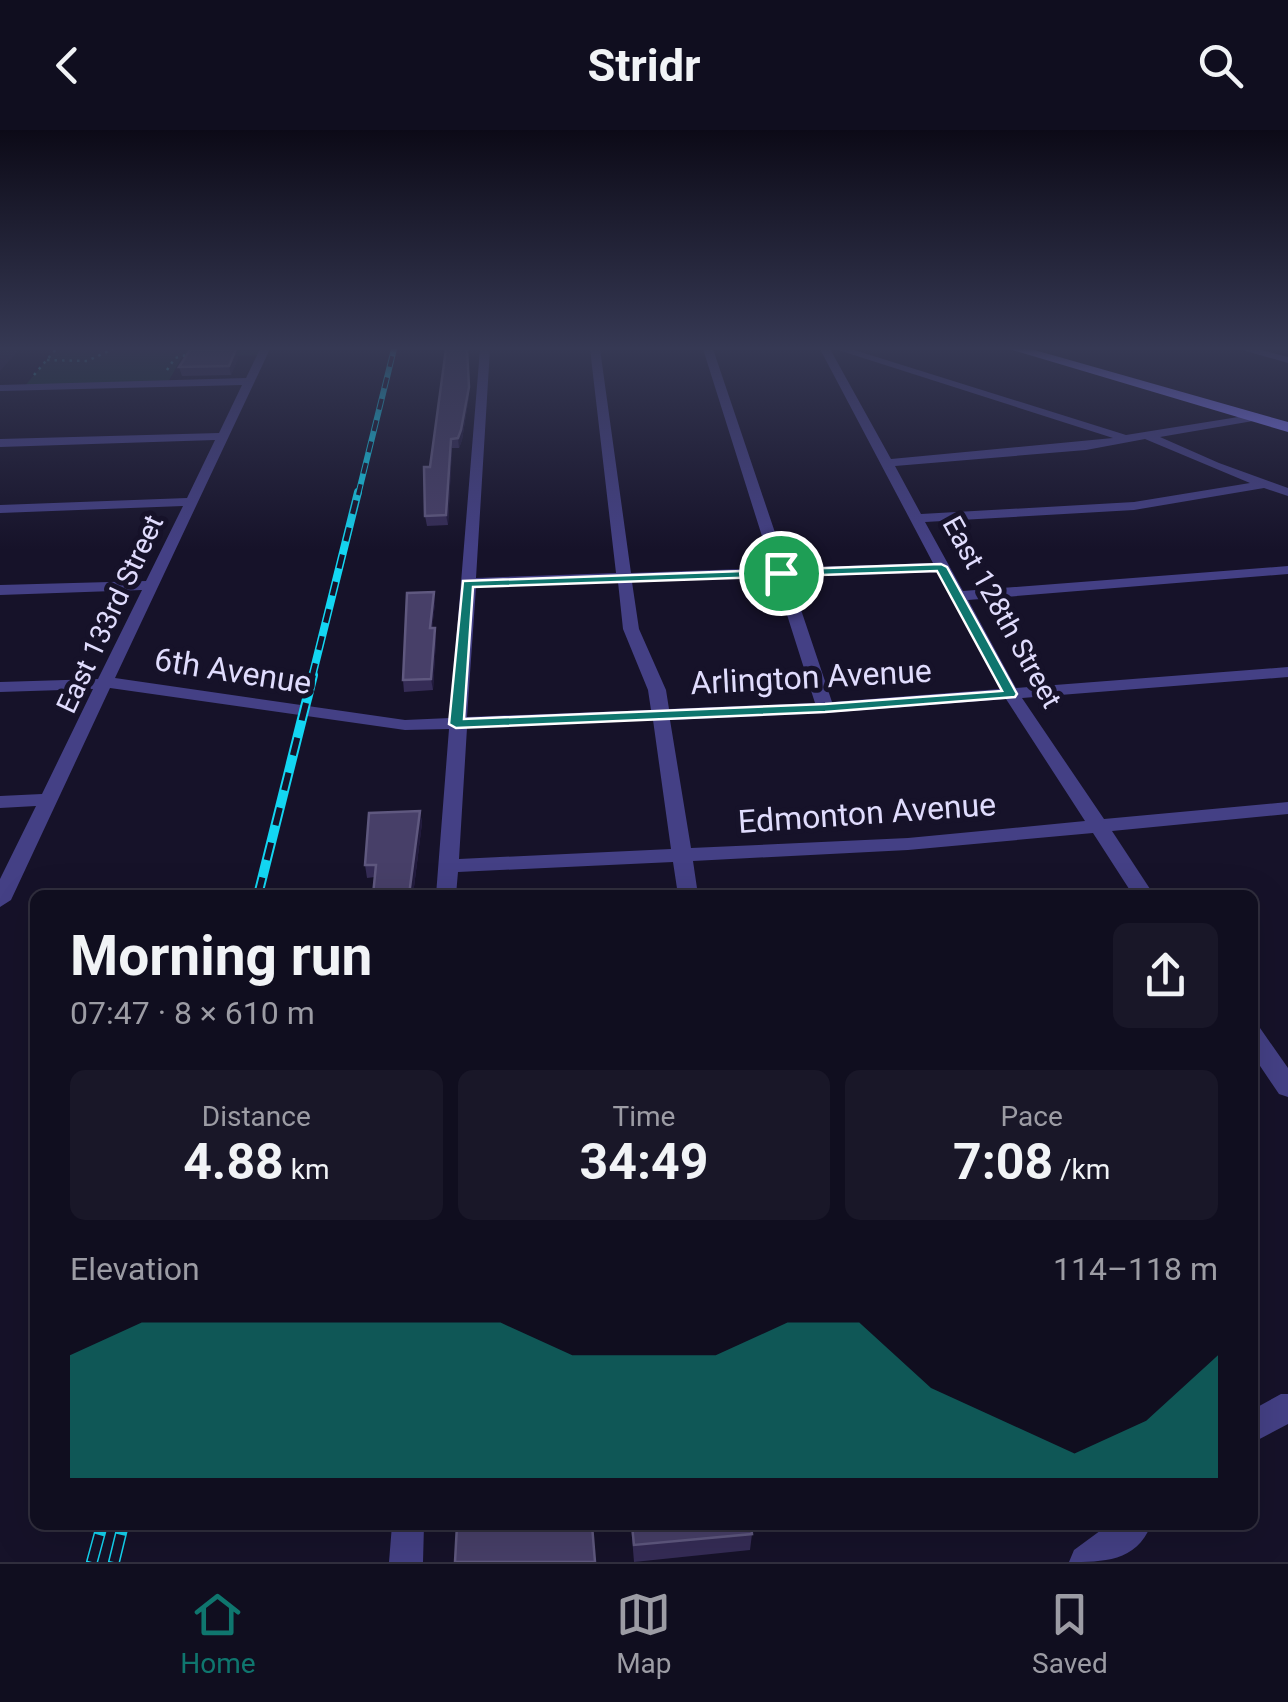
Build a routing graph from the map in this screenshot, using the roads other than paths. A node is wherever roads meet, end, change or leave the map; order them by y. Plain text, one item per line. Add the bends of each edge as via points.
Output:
1 (234, 416) edge
2 (480, 416) edge
3 (604, 416) edge
4 (730, 416) edge
5 (861, 416) edge
6 (1055, 416) edge
7 (1249, 416) edge
8 (1253, 417) junction
9 (1288, 427) edge
10 (224, 436) junction
11 (1148, 436) junction
12 (1126, 438) junction
13 (0, 443) edge
14 (886, 463) junction
15 (1263, 484) junction
16 (1288, 492) edge
17 (192, 502) junction
18 (0, 509) edge
19 (915, 518) junction
20 (941, 567) junction
21 (1288, 570) edge
22 (781, 573) junction
23 (623, 578) junction
24 (467, 583) junction
25 (151, 585) junction
26 (0, 590) edge
27 (956, 596) junction
28 (1288, 672) edge
29 (106, 683) junction
30 (0, 687) edge
31 (1010, 694) junction
32 (825, 708) junction
33 (661, 716) junction
34 (456, 724) junction
35 (49, 800) junction
36 (0, 802) edge
37 (1288, 808) edge
38 (1096, 826) junction
39 (682, 854) junction
40 (448, 866) junction
41 (446, 890) edge
42 (687, 890) edge
43 (1141, 890) edge
44 (0, 900) edge
45 (1265, 1047) edge
46 (1288, 1087) edge
47 (1288, 1409) edge
48 (1258, 1424) edge
49 (408, 1530) edge
50 (1128, 1530) edge
51 (406, 1562) edge
52 (1086, 1562) edge

1 - 10 street, East 133rd Street
2 - 24 street
3 - 23 street
4 - 22 street
5 - 14 street, East 128th Street
6 - 12 street
7 - 8 street
8 - 9 street
8 - 11 street
10 - 13 street
10 - 17 street, East 133rd Street
11 - 12 street
11 - 15 street
12 - 14 street
14 - 19 street, East 128th Street
15 - 16 street
15 - 19 street via 1167,503
17 - 18 street
17 - 25 street, East 133rd Street
19 - 20 street, East 128th Street
20 - 22 street
20 - 27 street, East 128th Street
21 - 27 street
22 - 23 street
22 - 32 street
23 - 24 street
23 - 33 street via 631,629 658,690
24 - 34 street
25 - 26 street
25 - 29 street, East 133rd Street
27 - 31 street, East 128th Street
28 - 31 street, Arlington Avenue
29 - 30 street, 6th Avenue
29 - 34 street, 6th Avenue via 369,723
29 - 35 street, East 133rd Street
31 - 32 street, Arlington Avenue
31 - 38 street, East 128th Street
32 - 33 street, Arlington Avenue
33 - 34 street, Arlington Avenue
33 - 39 street
34 - 40 street
35 - 36 street
35 - 44 street, East 133rd Street
37 - 38 street, Edmonton Avenue
38 - 39 street, Edmonton Avenue via 908,844
38 - 43 street, East 128th Street
39 - 40 street, Edmonton Avenue
39 - 42 street
40 - 41 street
45 - 46 street
47 - 48 street
49 - 51 street
50 - 52 street

